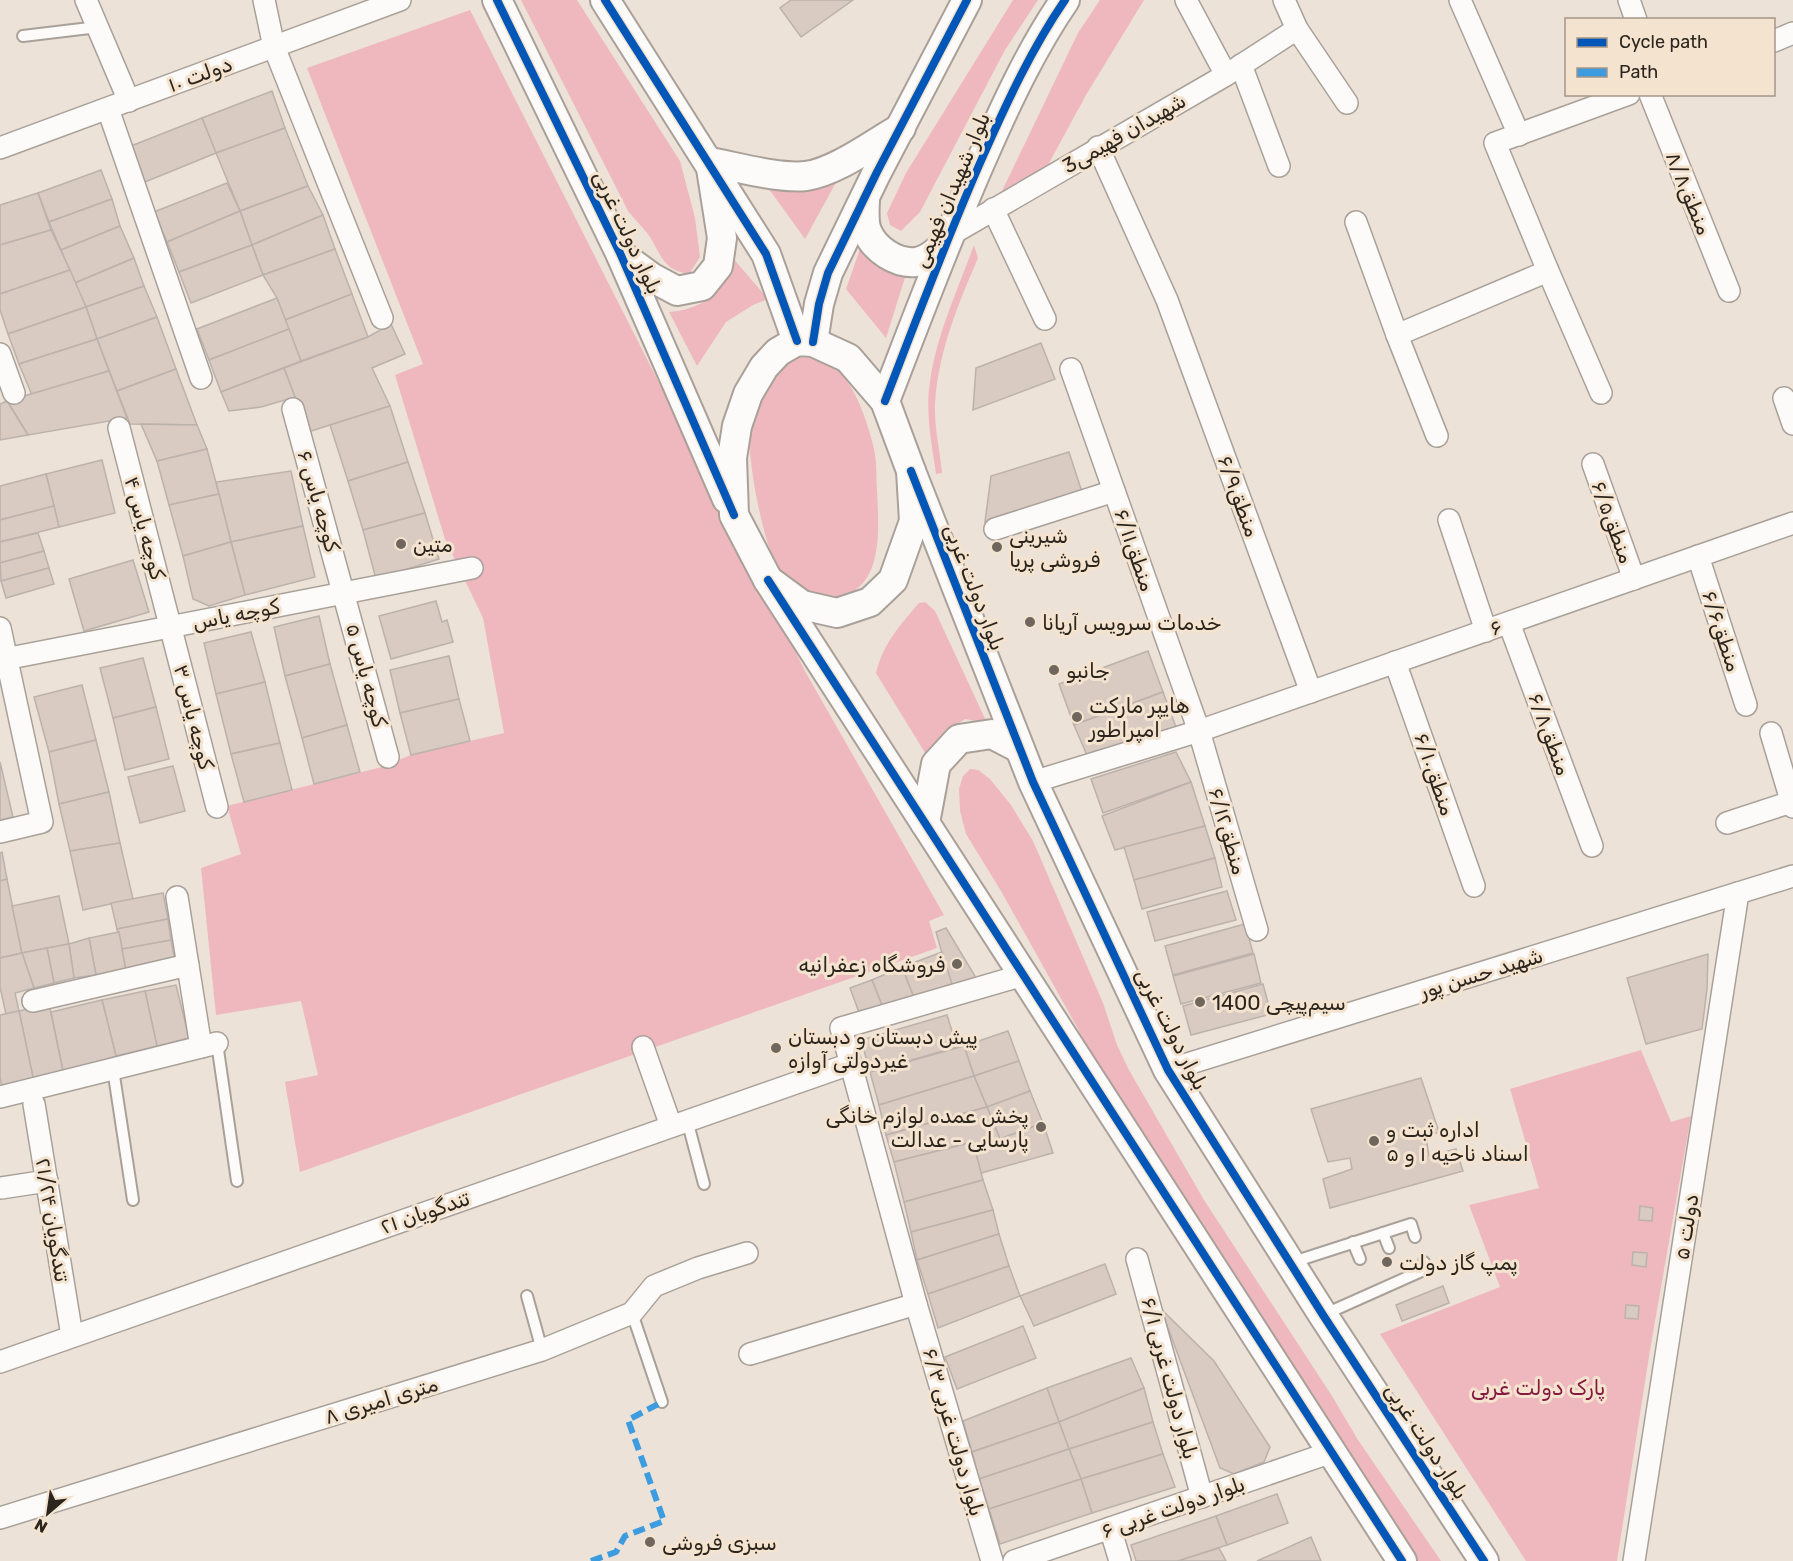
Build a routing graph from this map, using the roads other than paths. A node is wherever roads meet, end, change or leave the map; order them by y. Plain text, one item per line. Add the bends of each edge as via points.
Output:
1 (86, 0) edge
2 (264, 0) edge
3 (400, 0) edge
4 (497, 0) edge
5 (605, 0) edge
6 (967, 0) edge
7 (1065, 0) edge
8 (1186, 0) edge
9 (1284, 0) edge
10 (1460, 0) edge
11 (1629, 0) edge
12 (1635, 18) edge
13 (98, 27) junction
14 (1297, 29) junction
15 (1793, 33) edge
16 (23, 36) dead end
17 (1775, 40) edge
18 (274, 48) junction
19 (1234, 70) junction
20 (1624, 96) edge
21 (1651, 96) edge
22 (129, 100) junction
23 (1347, 103) dead end
24 (108, 108) junction
25 (901, 128) junction
26 (1519, 135) junction
27 (1098, 147) junction
28 (0, 148) edge
29 (710, 162) junction
30 (1279, 166) dead end
31 (865, 198) junction
32 (993, 209) junction
33 (1356, 222) dead end
34 (948, 238) junction
35 (620, 253) junction
36 (1548, 271) junction
37 (1729, 291) dead end
38 (382, 318) dead end
39 (1045, 319) dead end
40 (1396, 335) junction
41 (805, 341) junction
42 (0, 354) edge
43 (1071, 369) dead end
44 (201, 378) dead end
45 (14, 393) dead end
46 (1601, 393) dead end
47 (1784, 398) dead end
48 (885, 401) junction
49 (293, 409) dead end
50 (1793, 424) edge
51 (118, 428) dead end
52 (1437, 436) dead end
53 (1593, 464) dead end
54 (911, 471) junction
55 (1114, 491) junction
56 (734, 515) junction
57 (1449, 520) dead end
58 (1793, 523) edge
59 (995, 529) dead end
60 (1698, 556) junction
61 (472, 567) dead end
62 (1634, 579) junction
63 (768, 580) junction
64 (345, 593) junction
65 (1509, 623) junction
66 (0, 627) edge
67 (171, 627) junction
68 (1486, 631) junction
69 (4, 659) edge
70 (1395, 662) junction
71 (1311, 692) junction
72 (1746, 705) dead end
73 (1199, 731) junction
74 (1771, 733) dead end
75 (1019, 748) junction
76 (388, 757) dead end
77 (1033, 782) junction
78 (1792, 805) edge
79 (217, 807) dead end
80 (925, 823) junction
81 (1727, 823) dead end
82 (0, 832) edge
83 (1592, 846) dead end
84 (1793, 876) edge
85 (1474, 886) dead end
86 (1738, 893) junction
87 (177, 897) dead end
88 (1257, 930) dead end
89 (188, 965) junction
90 (1023, 975) junction
91 (33, 1002) dead end
92 (209, 1045) junction
93 (643, 1047) dead end
94 (850, 1064) junction
95 (113, 1069) junction
96 (1168, 1070) junction
97 (0, 1097) edge
98 (34, 1104) dead end
99 (679, 1123) junction
100 (47, 1182) junction
101 (237, 1182) dead end
102 (704, 1184) dead end
103 (2, 1188) dead end
104 (133, 1200) dead end
105 (1383, 1233) junction
106 (1415, 1238) dead end
107 (1353, 1242) junction
108 (1389, 1248) dead end
109 (747, 1253) dead end
110 (1137, 1259) dead end
111 (1360, 1259) dead end
112 (1424, 1262) dead end
113 (1290, 1263) junction
114 (527, 1296) dead end
115 (916, 1304) junction
116 (632, 1313) junction
117 (1323, 1316) junction
118 (72, 1336) junction
119 (542, 1350) junction
120 (750, 1354) dead end
121 (0, 1362) edge
122 (662, 1402) dead end
123 (1332, 1452) junction
124 (1202, 1497) junction
125 (0, 1518) edge
126 (1110, 1528) junction
127 (992, 1561) edge
128 (1014, 1561) edge
129 (1120, 1561) edge
130 (1402, 1561) edge
131 (1484, 1561) edge
132 (1634, 1561) edge

1 - 13 street
2 - 18 street
3 - 18 street, ۱۰ دولت
4 - 35 main road, بلوار دولت غربی
5 - 29 main road
6 - 25 main road
7 - 34 main road, بلوار شهیدان فهیمی via 1003,112
8 - 19 street
9 - 14 street
10 - 26 street
11 - 12 street
13 - 16 lane
13 - 22 street
14 - 19 street, 3شهیدان فهیمی
14 - 23 street
15 - 17 street
18 - 22 street, ۱۰ دولت
18 - 38 street
19 - 27 street, 3شهیدان فهیمی
19 - 30 street
20 - 26 street
21 - 37 street, منطق۸/۸
22 - 24 street, ۱۰ دولت
24 - 28 street, ۱۰ دولت
24 - 44 street
25 - 29 main road via 833,168 806,176
25 - 31 main road
26 - 36 street via 1495,143
27 - 32 street, 3شهیدان فهیمی
27 - 71 street, منطق۶/۹ via 1167,300
29 - 35 main road via 722,238 718,266 702,285 677,291
29 - 41 main road via 766,254
31 - 34 main road via 866,228 890,258 916,262 938,251
31 - 41 main road via 828,273
32 - 34 street, 3شهیدان فهیمی
32 - 39 street
33 - 40 street
34 - 48 main road, بلوار شهیدان فهیمی
35 - 56 main road, بلوار دولت غربی
36 - 40 street
36 - 46 street
40 - 52 street
41 - 48 main road via 848,358
41 - 56 main road via 778,352 748,394 732,458
42 - 45 street
43 - 55 street, منطق۶/۱۱
47 - 50 street
48 - 54 main road, بلوار دولت غربی
49 - 64 street, کوچه یاس ۶
51 - 67 street, کوچه یاس ۴
53 - 62 street, منطق۶/۵
54 - 63 main road via 914,521 907,545 894,580 870,602 837,613 802,605
54 - 75 main road, بلوار دولت غربی
55 - 59 street
55 - 73 street, منطق۶/۱۱
56 - 63 main road, بلوار دولت غربی
57 - 68 street
58 - 60 street, ۶
60 - 62 street, ۶
60 - 72 street, منطق۶/۶
61 - 64 street, کوچه یاس
62 - 65 street, ۶
63 - 80 main road
64 - 67 street, کوچه یاس
64 - 76 street, کوچه یاس ۵
65 - 68 street, ۶
65 - 83 street, منطق۶/۸
66 - 69 street
67 - 69 street, کوچه یاس
67 - 79 street, کوچه یاس ۳
68 - 70 street, ۶
69 - 82 street via 42,822
70 - 71 street, ۶
70 - 85 street, منطق۶/۱۰
71 - 73 street, ۶
73 - 77 street, ۶
73 - 88 street, منطق۶/۱۲
74 - 78 street
75 - 77 main road, بلوار دولت غربی
75 - 80 main road via 992,734 959,739 936,764
77 - 96 main road, بلوار دولت غربی
78 - 81 street
80 - 90 main road
84 - 86 street, شهید حسن پور
86 - 96 street, شهید حسن پور
86 - 132 street, ۵ دولت
87 - 89 street
89 - 91 street
89 - 92 street
90 - 94 street, بلوار دولت غربی ۶/۳ via 841,1029
90 - 123 main road
92 - 95 street
92 - 101 lane
93 - 99 street
94 - 99 street, ۲۱ تندگویان
94 - 115 street, بلوار دولت غربی ۶/۳
95 - 97 street
95 - 104 lane
96 - 113 main road, بلوار دولت غربی
98 - 100 street, ۲۱/۲۴ تندگویان
99 - 102 lane
99 - 118 street, ۲۱ تندگویان
100 - 103 street
100 - 118 street, ۲۱/۲۴ تندگویان
105 - 106 lane via 1411,1224
105 - 107 lane
105 - 108 lane
107 - 111 lane
107 - 113 lane
109 - 116 street, ۸ متری امیری via 654,1286
110 - 124 street, بلوار دولت غربی ۶/۱
112 - 117 lane via 1426,1269 1371,1288
113 - 117 main road, بلوار دولت غربی
114 - 119 lane
115 - 120 street
115 - 127 street, بلوار دولت غربی ۶/۳
116 - 119 street, ۸ متری امیری
116 - 122 lane
117 - 131 main road, بلوار دولت غربی
118 - 121 street, ۲۱ تندگویان
119 - 125 street, ۸ متری امیری
123 - 124 street, بلوار دولت غربی ۶
123 - 130 main road
124 - 126 street, بلوار دولت غربی ۶
126 - 128 street, بلوار دولت غربی ۶
126 - 129 street

